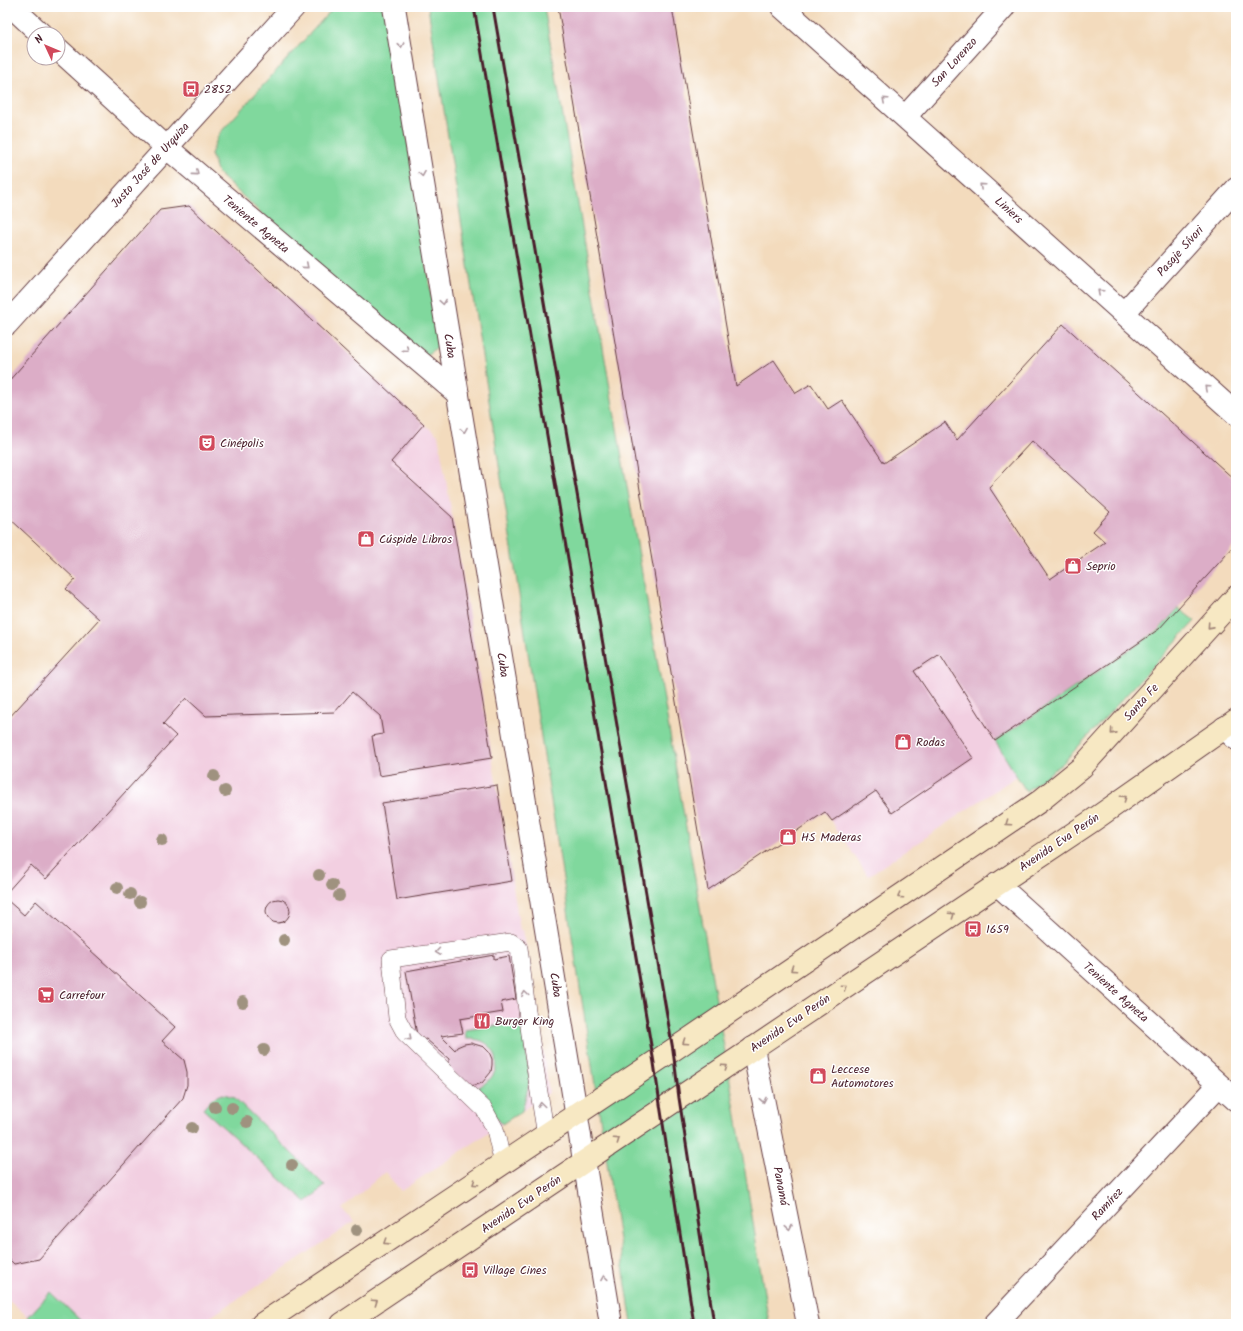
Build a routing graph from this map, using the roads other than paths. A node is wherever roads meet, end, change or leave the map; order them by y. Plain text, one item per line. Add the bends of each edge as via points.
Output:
1 (12, 7) edge
2 (294, 7) edge
3 (394, 7) edge
4 (782, 7) edge
5 (1004, 7) edge
6 (32, 26) edge
7 (66, 56) edge
8 (905, 117) junction
9 (166, 148) junction
10 (1236, 189) edge
11 (1124, 313) junction
12 (7, 324) edge
13 (458, 394) junction
14 (1236, 414) edge
15 (1236, 597) edge
16 (1232, 729) edge
17 (997, 884) junction
18 (753, 1048) junction
19 (1218, 1085) junction
20 (1236, 1100) edge
21 (577, 1115) junction
22 (546, 1136) junction
23 (585, 1162) junction
24 (504, 1164) junction
25 (606, 1322) edge
26 (262, 1324) edge
27 (342, 1324) edge
28 (808, 1324) edge
29 (995, 1324) edge

1 - 6 street
2 - 9 street, Justo José de Urquiza
3 -> 13 street, Cuba
8 -> 4 street, Liniers
5 - 8 street, San Lorenzo
7 - 9 street, Teniente Agneta
11 -> 8 street, Liniers
9 - 12 street, Justo José de Urquiza
9 -> 13 street, Teniente Agneta
10 - 11 street, Pasaje Sívori
14 -> 11 street, Liniers
13 -> 21 street, Cuba
15 -> 21 main road, Santa Fe via 1082,767 1040,801
17 -> 16 main road, Avenida Eva Perón
18 -> 17 main road, Avenida Eva Perón
17 - 19 street, Teniente Agneta
23 -> 18 main road, Avenida Eva Perón
18 -> 28 street, Panamá
19 - 20 street, Teniente Agneta
19 - 29 street, Ramírez
21 - 22 main road
21 - 23 street, Cuba
22 - 24 main road
22 -> 24 lane via 519,948 512,942 391,959 397,1018 405,1033 484,1109 495,1129
25 -> 23 street, Cuba
27 -> 23 main road, Avenida Eva Perón
24 -> 26 main road

